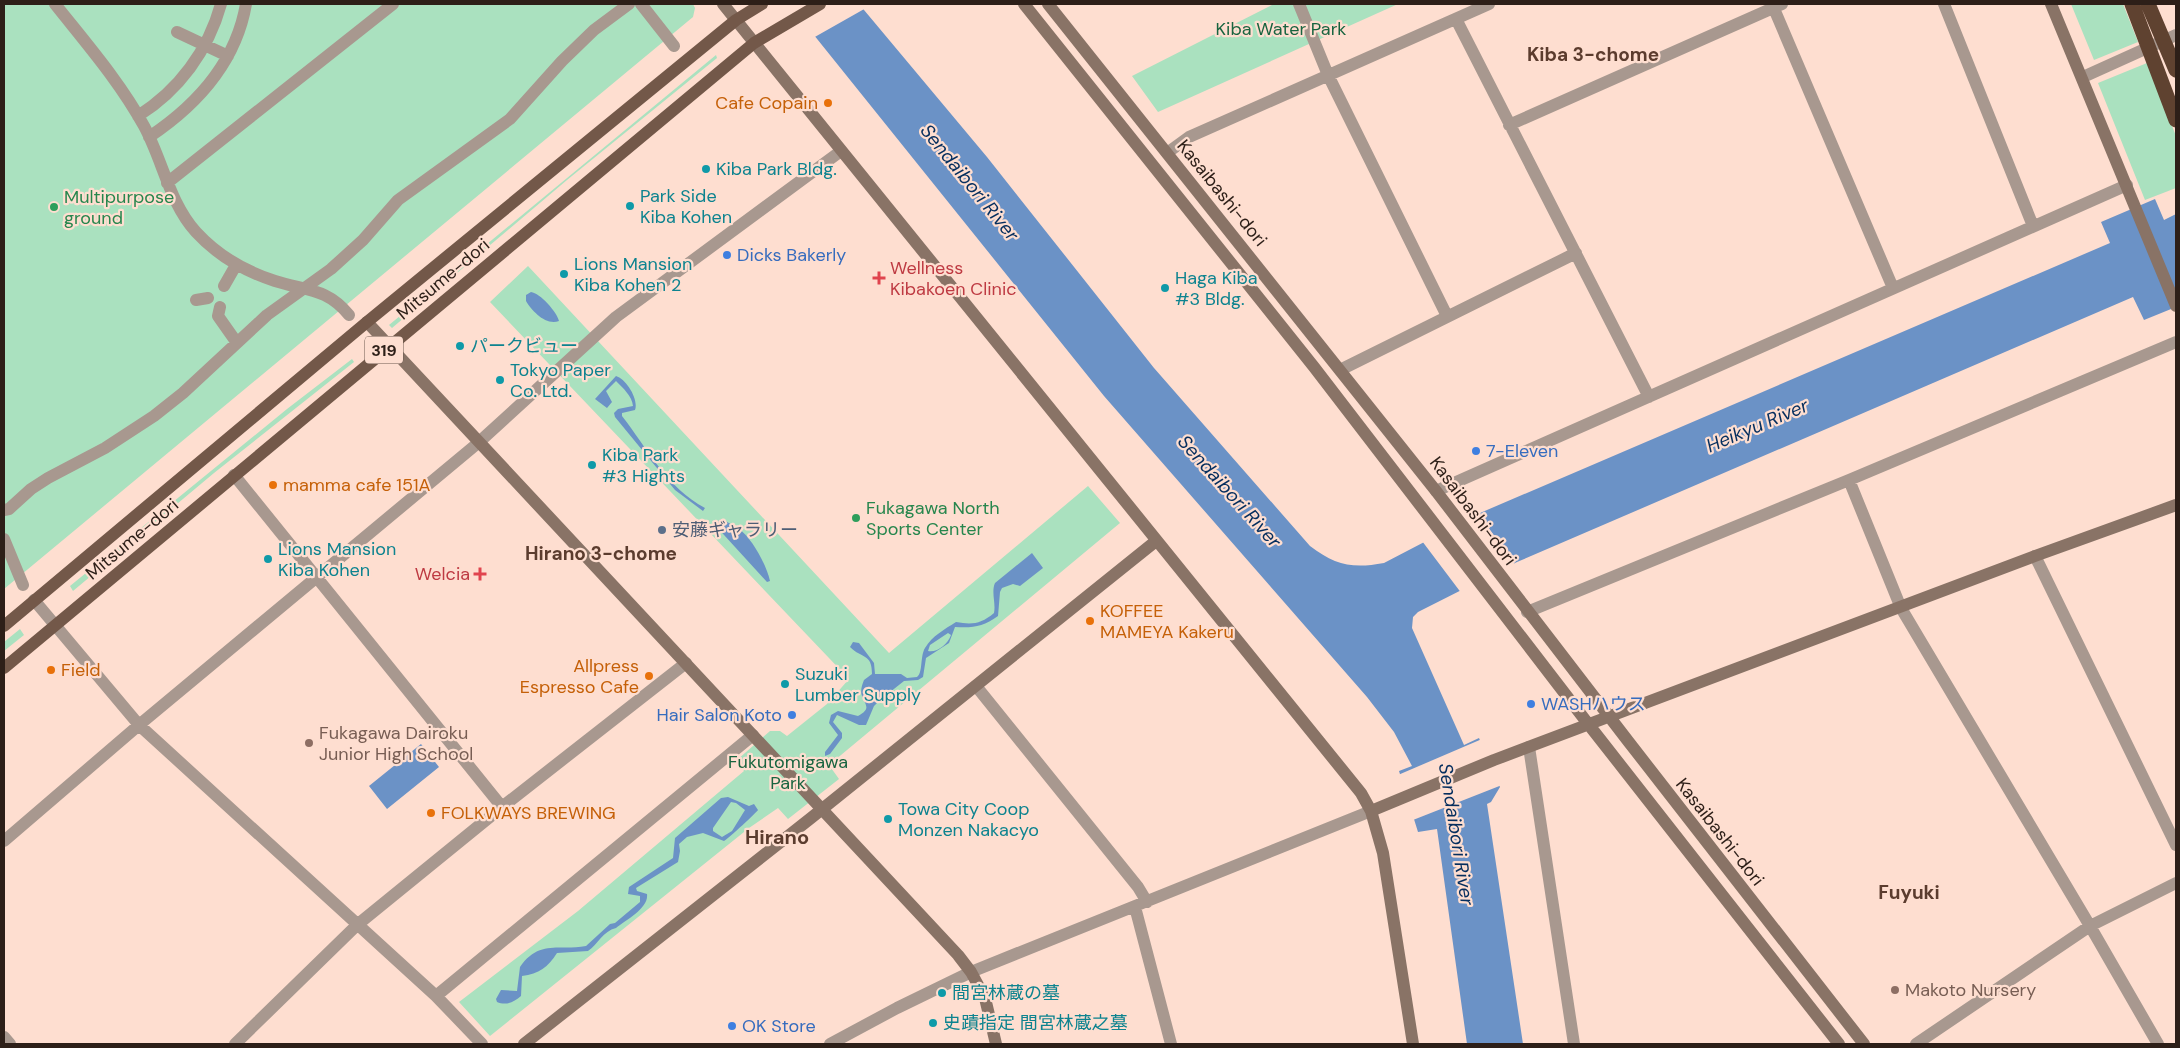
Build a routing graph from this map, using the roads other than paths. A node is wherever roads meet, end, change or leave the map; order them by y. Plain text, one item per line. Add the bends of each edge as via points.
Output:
1 (55, 4) edge
2 (221, 4) edge
3 (246, 4) edge
4 (393, 4) edge
5 (629, 4) edge
6 (641, 4) edge
7 (723, 4) edge
8 (762, 4) edge
9 (820, 4) edge
10 (1024, 4) edge
11 (1048, 4) edge
12 (1300, 4) edge
13 (1489, 4) edge
14 (1944, 4) edge
15 (2051, 4) edge
16 (2132, 4) edge
17 (2148, 4) edge
18 (2155, 4) edge
19 (1776, 5) edge
20 (1456, 19) junction
21 (736, 20) junction
22 (177, 32) dead end
23 (2176, 35) edge
24 (754, 43) junction
25 (205, 45) junction
26 (674, 46) dead end
27 (2176, 52) edge
28 (228, 56) junction
29 (2176, 70) edge
30 (1328, 75) junction
31 (2083, 77) junction
32 (138, 116) junction
33 (2176, 120) edge
34 (1509, 125) junction
35 (149, 137) junction
36 (842, 150) junction
37 (1167, 153) junction
38 (167, 183) junction
39 (2127, 185) junction
40 (2033, 226) junction
41 (1576, 253) junction
42 (236, 265) junction
43 (224, 286) dead end
44 (1893, 288) junction
45 (303, 289) junction
46 (2176, 306) edge
47 (220, 307) dead end
48 (349, 315) dead end
49 (1447, 316) junction
50 (367, 322) junction
51 (2176, 342) edge
52 (237, 343) junction
53 (388, 347) junction
54 (1340, 370) junction
55 (1649, 397) junction
56 (478, 442) junction
57 (234, 476) junction
58 (1849, 480) junction
59 (1436, 491) junction
60 (2176, 505) edge
61 (4, 510) edge
62 (4, 540) edge
63 (1156, 541) junction
64 (2035, 556) junction
65 (315, 578) junction
66 (23, 585) dead end
67 (34, 600) junction
68 (1901, 608) junction
69 (1528, 612) junction
70 (56, 625) junction
71 (4, 626) edge
72 (686, 664) junction
73 (4, 668) edge
74 (976, 686) junction
75 (1609, 717) junction
76 (139, 725) junction
77 (1589, 725) junction
78 (753, 735) junction
79 (1529, 748) junction
80 (502, 807) junction
81 (822, 809) junction
82 (1371, 811) junction
83 (4, 841) edge
84 (2176, 845) edge
85 (2176, 883) edge
86 (1141, 904) junction
87 (357, 925) junction
88 (2090, 926) junction
89 (971, 972) junction
90 (436, 996) junction
91 (4, 1037) edge
92 (10, 1044) edge
93 (234, 1044) edge
94 (482, 1044) edge
95 (524, 1044) edge
96 (830, 1044) edge
97 (996, 1044) edge
98 (1170, 1044) edge
99 (1413, 1044) edge
100 (1574, 1044) edge
101 (1839, 1044) edge
102 (1864, 1044) edge
103 (1916, 1044) edge
104 (2158, 1044) edge

1 - 32 street via 110,73
2 - 25 street
3 - 28 street
4 - 38 street
5 - 45 street via 594,30 510,119 398,200 363,240
6 - 26 street
7 - 21 street
8 - 21 main road, Mitsume-dori / 319
9 - 24 main road, Mitsume-dori / 319
10 - 77 street, Kasaibashi-dori via 1314,367
11 - 37 street, Kasaibashi-dori
12 - 30 street
13 - 20 street
14 - 40 street
15 - 31 street
16 - 33 highway, bridge
17 - 29 highway, bridge
18 - 27 highway
19 - 34 street
19 - 44 street
20 - 30 street
20 - 34 street
21 - 24 street
21 - 50 main road, Mitsume-dori / 319
22 - 25 street
23 - 31 street
24 - 36 street
24 - 53 main road, Mitsume-dori / 319
25 - 28 street
25 - 32 street via 198,60 178,83
28 - 35 street via 197,99
30 - 37 street via 1190,137
30 - 49 street
31 - 39 street
32 - 35 street
34 - 41 street
35 - 38 street
36 - 56 street via 616,317
36 - 63 street
37 - 54 street, Kasaibashi-dori
38 - 42 street via 195,230
39 - 40 street
39 - 46 street
40 - 44 street
41 - 49 street
41 - 55 street
42 - 43 street
42 - 45 street
44 - 55 street
45 - 48 street via 323,293 338,302
45 - 52 street via 267,315
47 - 52 street via 218,316
49 - 54 street
50 - 53 street
50 - 67 main road, Mitsume-dori / 319
51 - 58 street
52 - 61 street via 204,376 154,416 105,448 30,489
53 - 56 street
53 - 57 main road, Mitsume-dori / 319
54 - 59 street, Kasaibashi-dori
55 - 59 street
56 - 65 street
56 - 72 street
57 - 65 street
57 - 70 main road, Mitsume-dori / 319
58 - 68 street
58 - 69 street
59 - 69 street, Kasaibashi-dori
60 - 64 street
62 - 66 street
63 - 74 street
63 - 82 street via 1349,775
64 - 68 street
64 - 84 street
65 - 76 street
65 - 80 street
67 - 70 street
67 - 71 main road, Mitsume-dori / 319
68 - 75 street
68 - 88 street
69 - 75 street, Kasaibashi-dori
70 - 73 main road, Mitsume-dori / 319
70 - 76 street
72 - 78 street
72 - 80 street
74 - 81 street
74 - 86 street via 1138,887
75 - 77 street
75 - 102 street, Kasaibashi-dori
76 - 83 street
76 - 87 street
77 - 79 street
77 - 101 street, Kasaibashi-dori
78 - 81 street
78 - 90 street
79 - 82 street
79 - 100 street
80 - 87 street
81 - 89 street
81 - 95 street
82 - 86 street
82 - 99 street via 1383,853
85 - 88 street
86 - 89 street
86 - 98 street
87 - 90 street
87 - 93 street
88 - 103 street
88 - 104 street
89 - 96 street
89 - 97 street via 985,998
90 - 94 street
91 - 92 street

